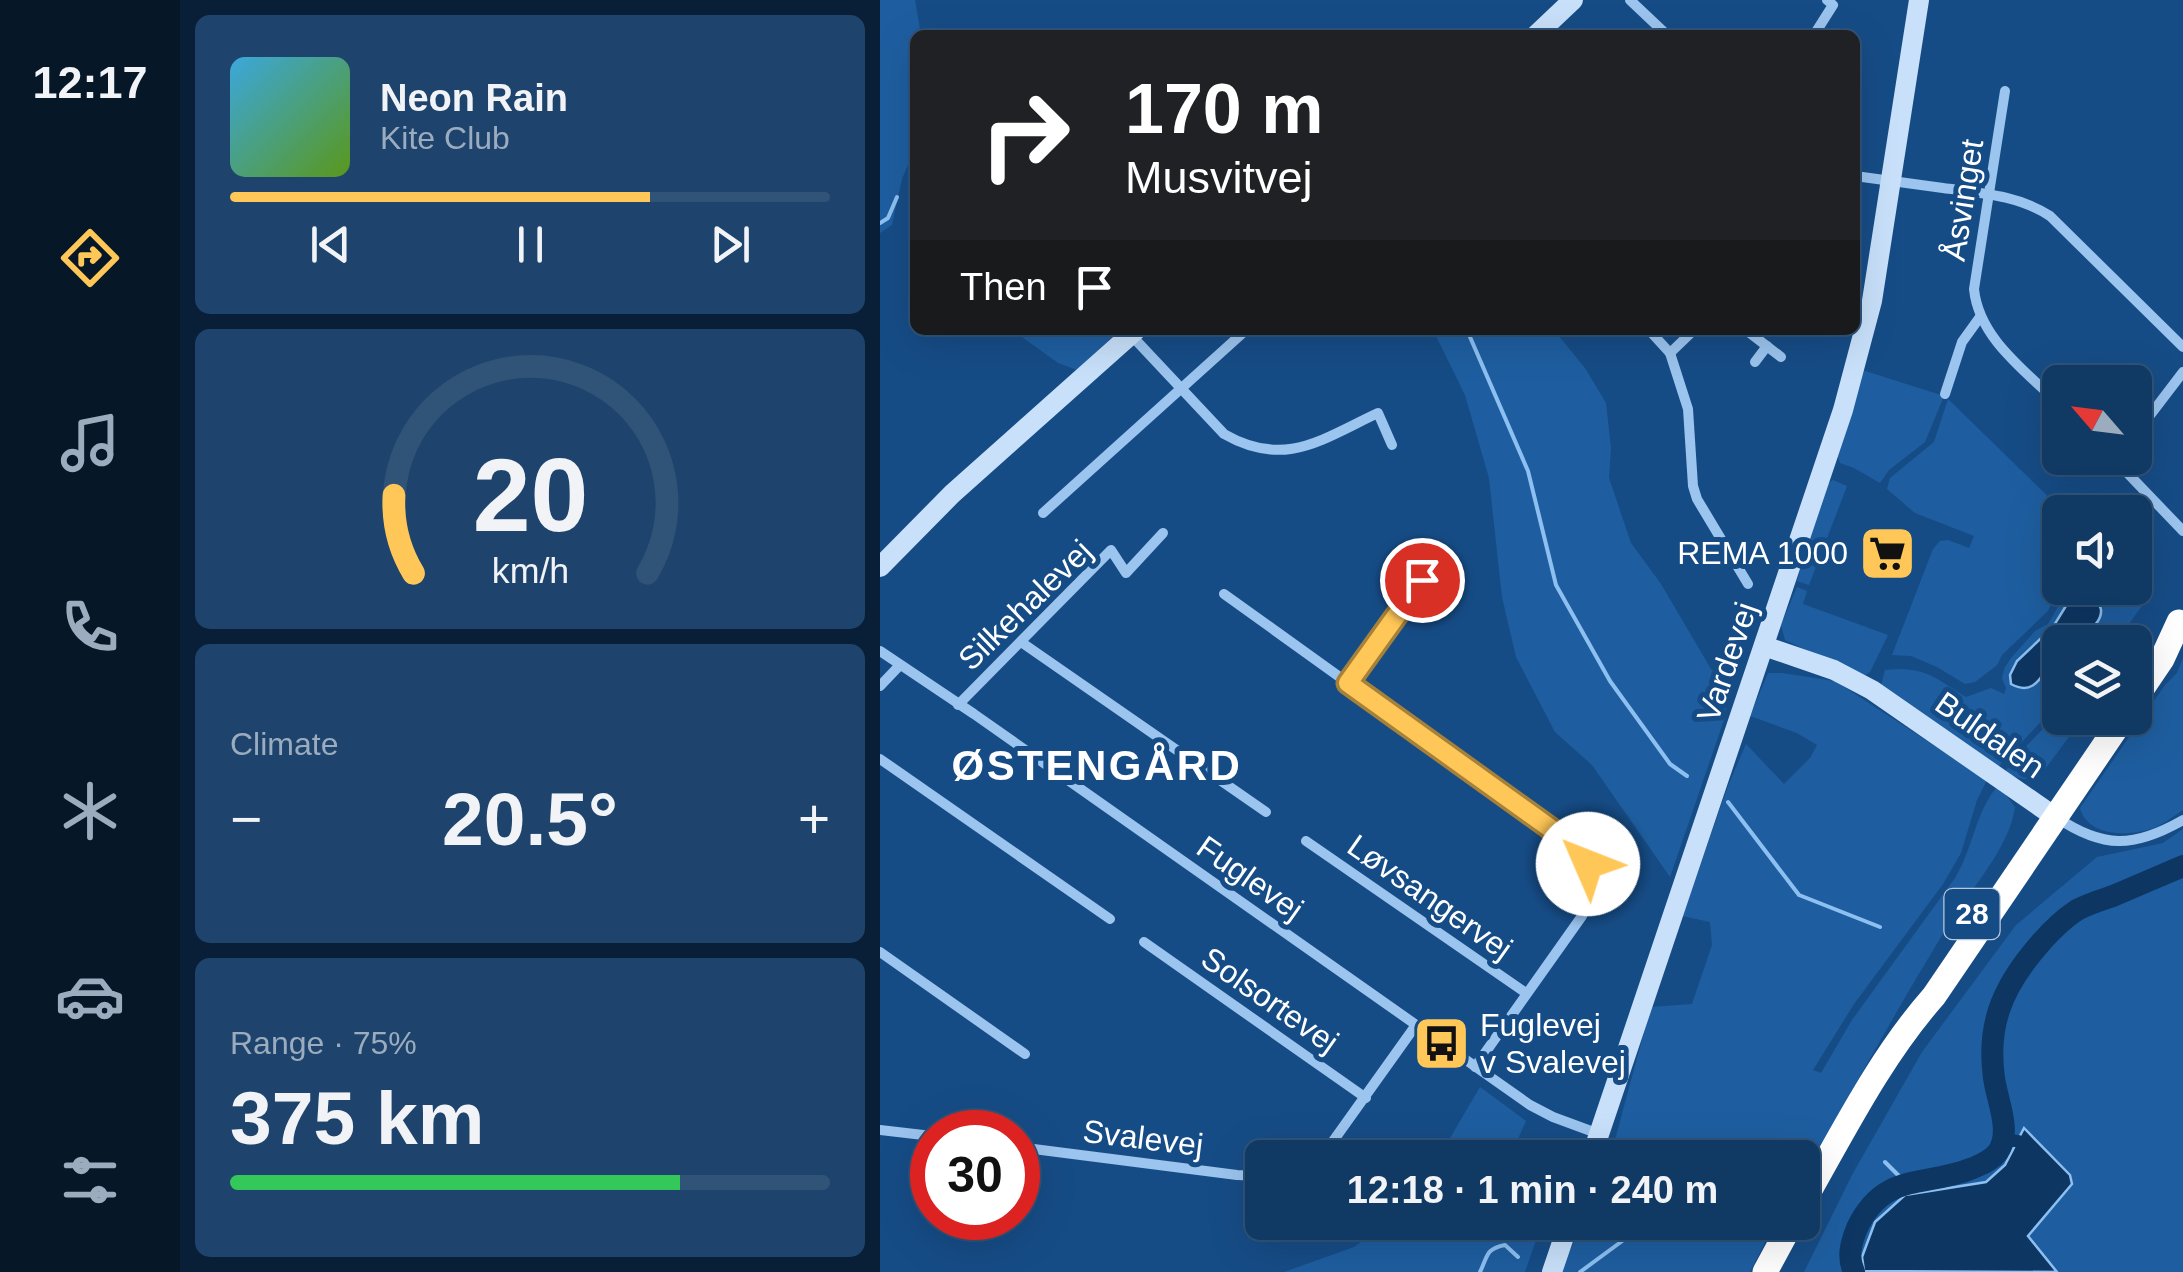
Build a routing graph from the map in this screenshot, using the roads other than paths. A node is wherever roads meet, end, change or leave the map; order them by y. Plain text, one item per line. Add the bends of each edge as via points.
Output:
1 (1573, 0) edge
2 (1630, 0) edge
3 (1827, 0) edge
4 (1919, 0) edge
5 (1541, 30) edge
6 (1662, 30) edge
7 (1817, 30) edge
8 (2005, 91) dead end
9 (1860, 177) edge
10 (1892, 182) junction
11 (1989, 194) junction
12 (1980, 318) junction
13 (1131, 335) edge
14 (1137, 335) edge
15 (1240, 335) edge
16 (1654, 335) edge
17 (1689, 335) edge
18 (1753, 335) edge
19 (1767, 346) junction
20 (2183, 347) edge
21 (1670, 353) junction
22 (1780, 357) dead end
23 (1755, 362) dead end
24 (2183, 372) edge
25 (2042, 387) edge
26 (1182, 388) junction
27 (1945, 394) dead end
28 (2152, 413) edge
29 (1392, 444) dead end
30 (2132, 475) edge
31 (1043, 514) dead end
32 (2183, 531) edge
33 (1163, 534) dead end
34 (880, 566) edge
35 (1422, 580) dead end
36 (1748, 584) dead end
37 (1224, 594) dead end
38 (2181, 619) edge
39 (1021, 642) junction
40 (1764, 646) junction
41 (880, 651) edge
42 (2152, 651) edge
43 (900, 665) junction
44 (2152, 674) edge
45 (1348, 683) junction
46 (880, 686) edge
47 (958, 705) junction
48 (2095, 735) edge
49 (2109, 735) edge
50 (880, 758) edge
51 (1266, 812) dead end
52 (2049, 812) junction
53 (2183, 820) edge
54 (1306, 841) dead end
55 (1110, 918) dead end
56 (1144, 942) dead end
57 (880, 952) edge
58 (1526, 993) junction
59 (1416, 1026) junction
60 (1025, 1054) dead end
61 (1475, 1068) junction
62 (1366, 1098) junction
63 (880, 1130) edge
64 (910, 1133) edge
65 (1599, 1134) junction
66 (1335, 1140) edge
67 (1597, 1140) edge
68 (1040, 1150) edge
69 (1820, 1172) edge
70 (1245, 1175) edge
71 (1563, 1240) edge
72 (1782, 1240) edge
73 (1552, 1272) edge
74 (1765, 1272) edge

1 - 5 street
2 - 6 street
3 - 7 street via 1833,6
4 - 10 street, Vardevej
8 - 11 street, Åsvinget
9 - 10 street
10 - 11 street
10 - 40 street, Vardevej via 1844,410
11 - 12 street, Åsvinget via 1974,289
11 - 20 street via 2050,216
12 - 25 street
12 - 27 street via 1962,342
13 - 34 street
14 - 26 street
15 - 26 street
16 - 21 street
17 - 21 street
18 - 19 street
19 - 22 street
19 - 23 street
21 - 36 street via 1688,409 1697,499
24 - 28 street
26 - 29 street via 1224,434 1257,449 1302,448 1378,413
26 - 31 street
30 - 32 street
33 - 39 street, Silkehalevej via 1126,573 1111,550
35 - 45 street
37 - 45 street
38 - 42 highway
38 - 44 highway
39 - 47 street, Silkehalevej
39 - 51 street
40 - 52 street, Buldalen via 1872,690
40 - 65 street, Vardevej
41 - 43 street, Fuglevej
43 - 46 street
43 - 47 street, Fuglevej
45 - 58 street via 1582,855 1590,874 1589,902
47 - 59 street, Fuglevej
48 - 52 highway, 28
49 - 52 highway, 28
50 - 55 street
52 - 53 street, Buldalen via 2096,839 2120,843
52 - 69 highway, 28
54 - 58 street, Løvsangervej
56 - 62 street, Solsortevej
57 - 60 street
58 - 61 street
59 - 61 street, Fuglevej
59 - 62 street
61 - 65 street, Fuglevej via 1530,1105
62 - 66 street
63 - 64 street
65 - 67 street, Vardevej
68 - 70 street, Svalevej
71 - 73 street
72 - 74 highway

